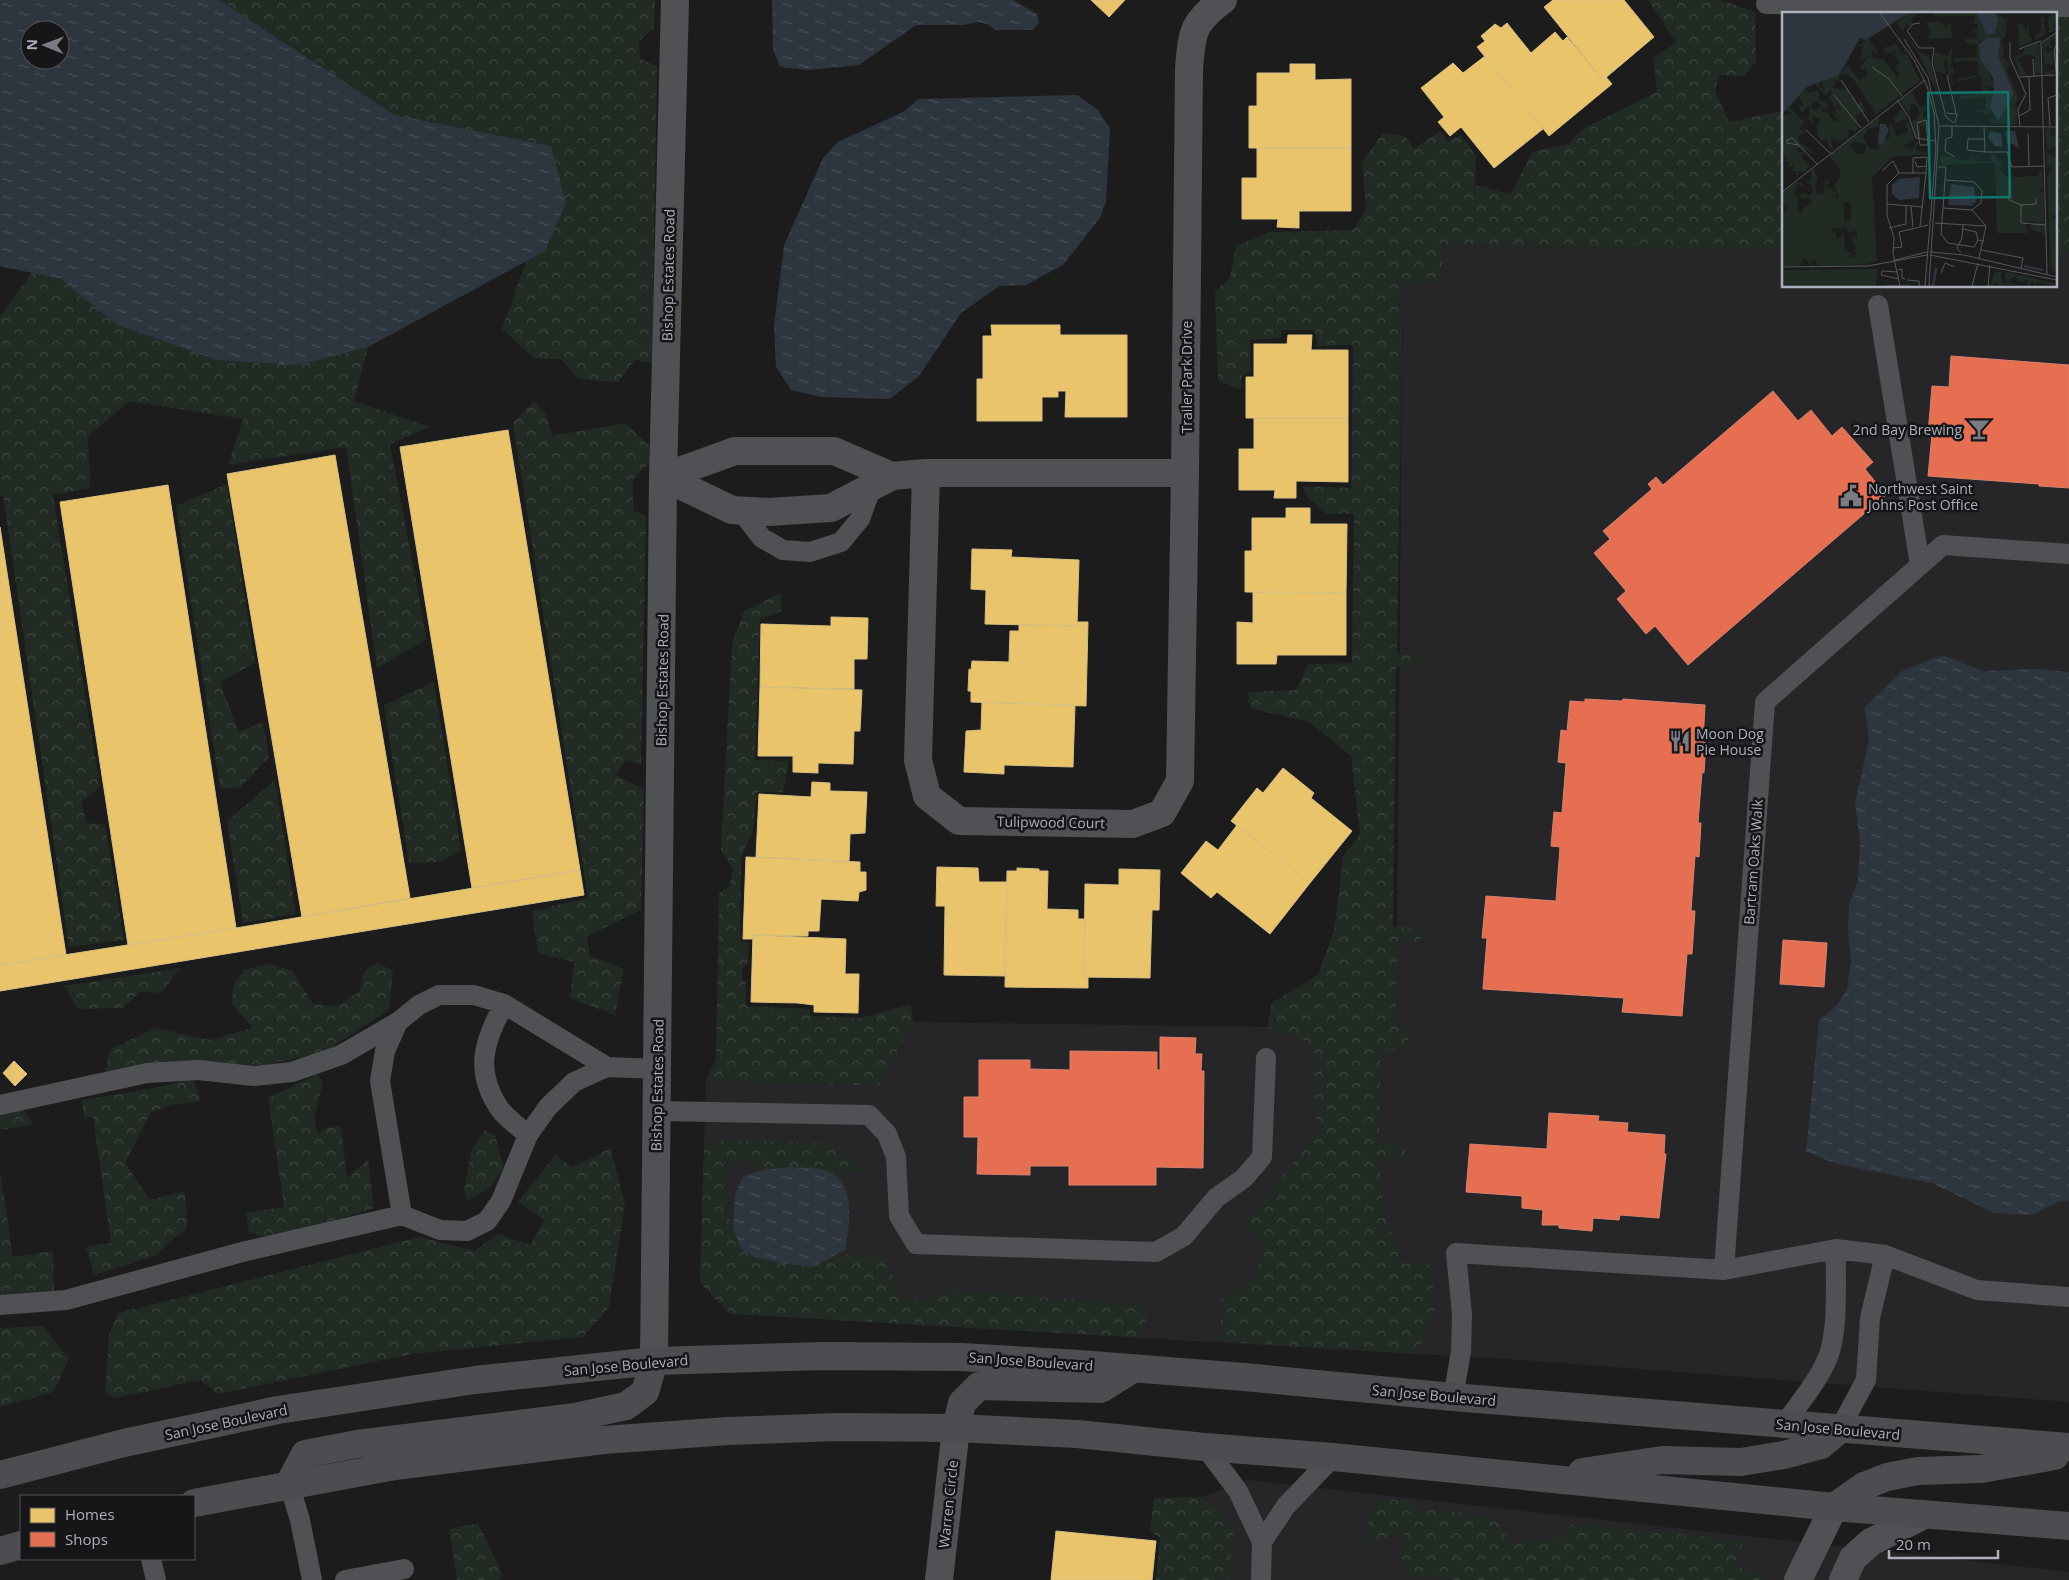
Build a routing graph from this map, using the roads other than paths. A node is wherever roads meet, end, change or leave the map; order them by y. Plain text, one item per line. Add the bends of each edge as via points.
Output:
1 (675, 0) edge
2 (1223, 0) edge
3 (1766, 4) dead end
4 (2069, 6) edge
5 (1878, 305) dead end
6 (926, 473) junction
7 (1185, 473) junction
8 (664, 477) junction
9 (882, 481) junction
10 (741, 510) junction
11 (2069, 554) edge
12 (1920, 565) junction
13 (504, 1004) junction
14 (398, 1022) junction
15 (1266, 1058) dead end
16 (607, 1067) junction
17 (657, 1069) junction
18 (0, 1105) edge
19 (657, 1111) junction
20 (528, 1135) junction
21 (402, 1215) junction
22 (1836, 1249) junction
23 (1885, 1255) junction
24 (1724, 1270) junction
25 (2069, 1297) edge
26 (0, 1305) edge
27 (654, 1361) junction
28 (1133, 1369) junction
29 (1453, 1397) junction
30 (1784, 1425) junction
31 (956, 1428) junction
32 (1839, 1430) junction
33 (2069, 1447) edge
34 (1205, 1448) junction
35 (2069, 1453) edge
36 (1333, 1457) junction
37 (0, 1475) edge
38 (1544, 1478) junction
39 (289, 1484) junction
40 (195, 1503) edge
41 (1834, 1507) junction
42 (1924, 1515) junction
43 (2069, 1526) edge
44 (1262, 1542) junction
45 (20, 1545) edge
46 (0, 1551) edge
47 (151, 1560) edge
48 (404, 1568) dead end
49 (156, 1580) edge
50 (312, 1580) edge
51 (345, 1580) edge
52 (939, 1580) edge
53 (1261, 1580) edge
54 (1798, 1580) edge
55 (1843, 1580) edge

1 - 8 street, Bishop Estates Road
2 - 7 street, Trailer Park Drive via 1205,13 1192,35 1189,69
3 - 4 lane
5 - 12 lane
6 - 7 street
6 - 7 street, Tulipwood Court via 918,760 926,796 959,821 1133,824 1162,813 1180,781
6 - 9 street
8 - 9 street via 735,451 834,451
8 - 10 street via 732,510
8 - 17 street, Bishop Estates Road
9 - 10 street via 831,508 770,512
9 - 10 lane via 860,519 841,542 810,552 783,550 762,538
11 - 12 lane, Bartram Oaks Walk via 1943,545
12 - 24 lane, Bartram Oaks Walk via 1765,702
13 - 14 lane via 474,995 439,995 419,1005
13 - 16 lane
13 - 20 lane via 484,1053 486,1082 500,1110
14 - 18 lane via 341,1055 292,1072 254,1076 198,1070 146,1073
14 - 21 lane via 385,1052 380,1081
15 - 19 lane via 1262,1157 1244,1178 1216,1198 1184,1236 1156,1252 916,1244 899,1216 896,1157 887,1134 869,1115
16 - 17 lane
16 - 20 lane via 574,1082 548,1107
17 - 19 street, Bishop Estates Road
19 - 27 street, Bishop Estates Road
20 - 21 lane via 502,1201 487,1221 467,1231 440,1230
21 - 26 lane via 246,1251 66,1300
22 - 23 lane
22 - 24 lane
22 - 30 lane via 1829,1355 1819,1376
23 - 25 lane via 1977,1290
23 - 32 lane via 1870,1318 1866,1380
24 - 29 lane via 1456,1253 1462,1314 1461,1352
27 - 28 main road, San Jose Boulevard via 826,1356 962,1357
27 - 37 main road, San Jose Boulevard via 476,1380 278,1410 124,1443
27 - 39 main road via 645,1392 626,1406 305,1454
28 - 29 main road, San Jose Boulevard
28 - 31 main road via 1100,1389 980,1386 962,1403
29 - 30 main road, San Jose Boulevard
30 - 32 main road, San Jose Boulevard
31 - 34 main road via 1077,1434
31 - 39 main road via 728,1431 604,1440 395,1466
31 - 52 street, Warren Circle
32 - 33 main road, San Jose Boulevard
32 - 38 main road via 1821,1445 1784,1456 1741,1462 1662,1460
34 - 36 main road
34 - 44 lane via 1238,1492
35 - 41 main road via 1981,1469 1918,1471 1887,1477 1864,1486
36 - 38 main road
36 - 44 lane via 1286,1506
38 - 41 main road
39 - 40 main road
39 - 50 lane
41 - 42 main road
41 - 54 street
42 - 43 main road
42 - 55 street via 1871,1542 1853,1558
44 - 53 lane
45 - 46 main road
47 - 49 lane
48 - 51 lane

